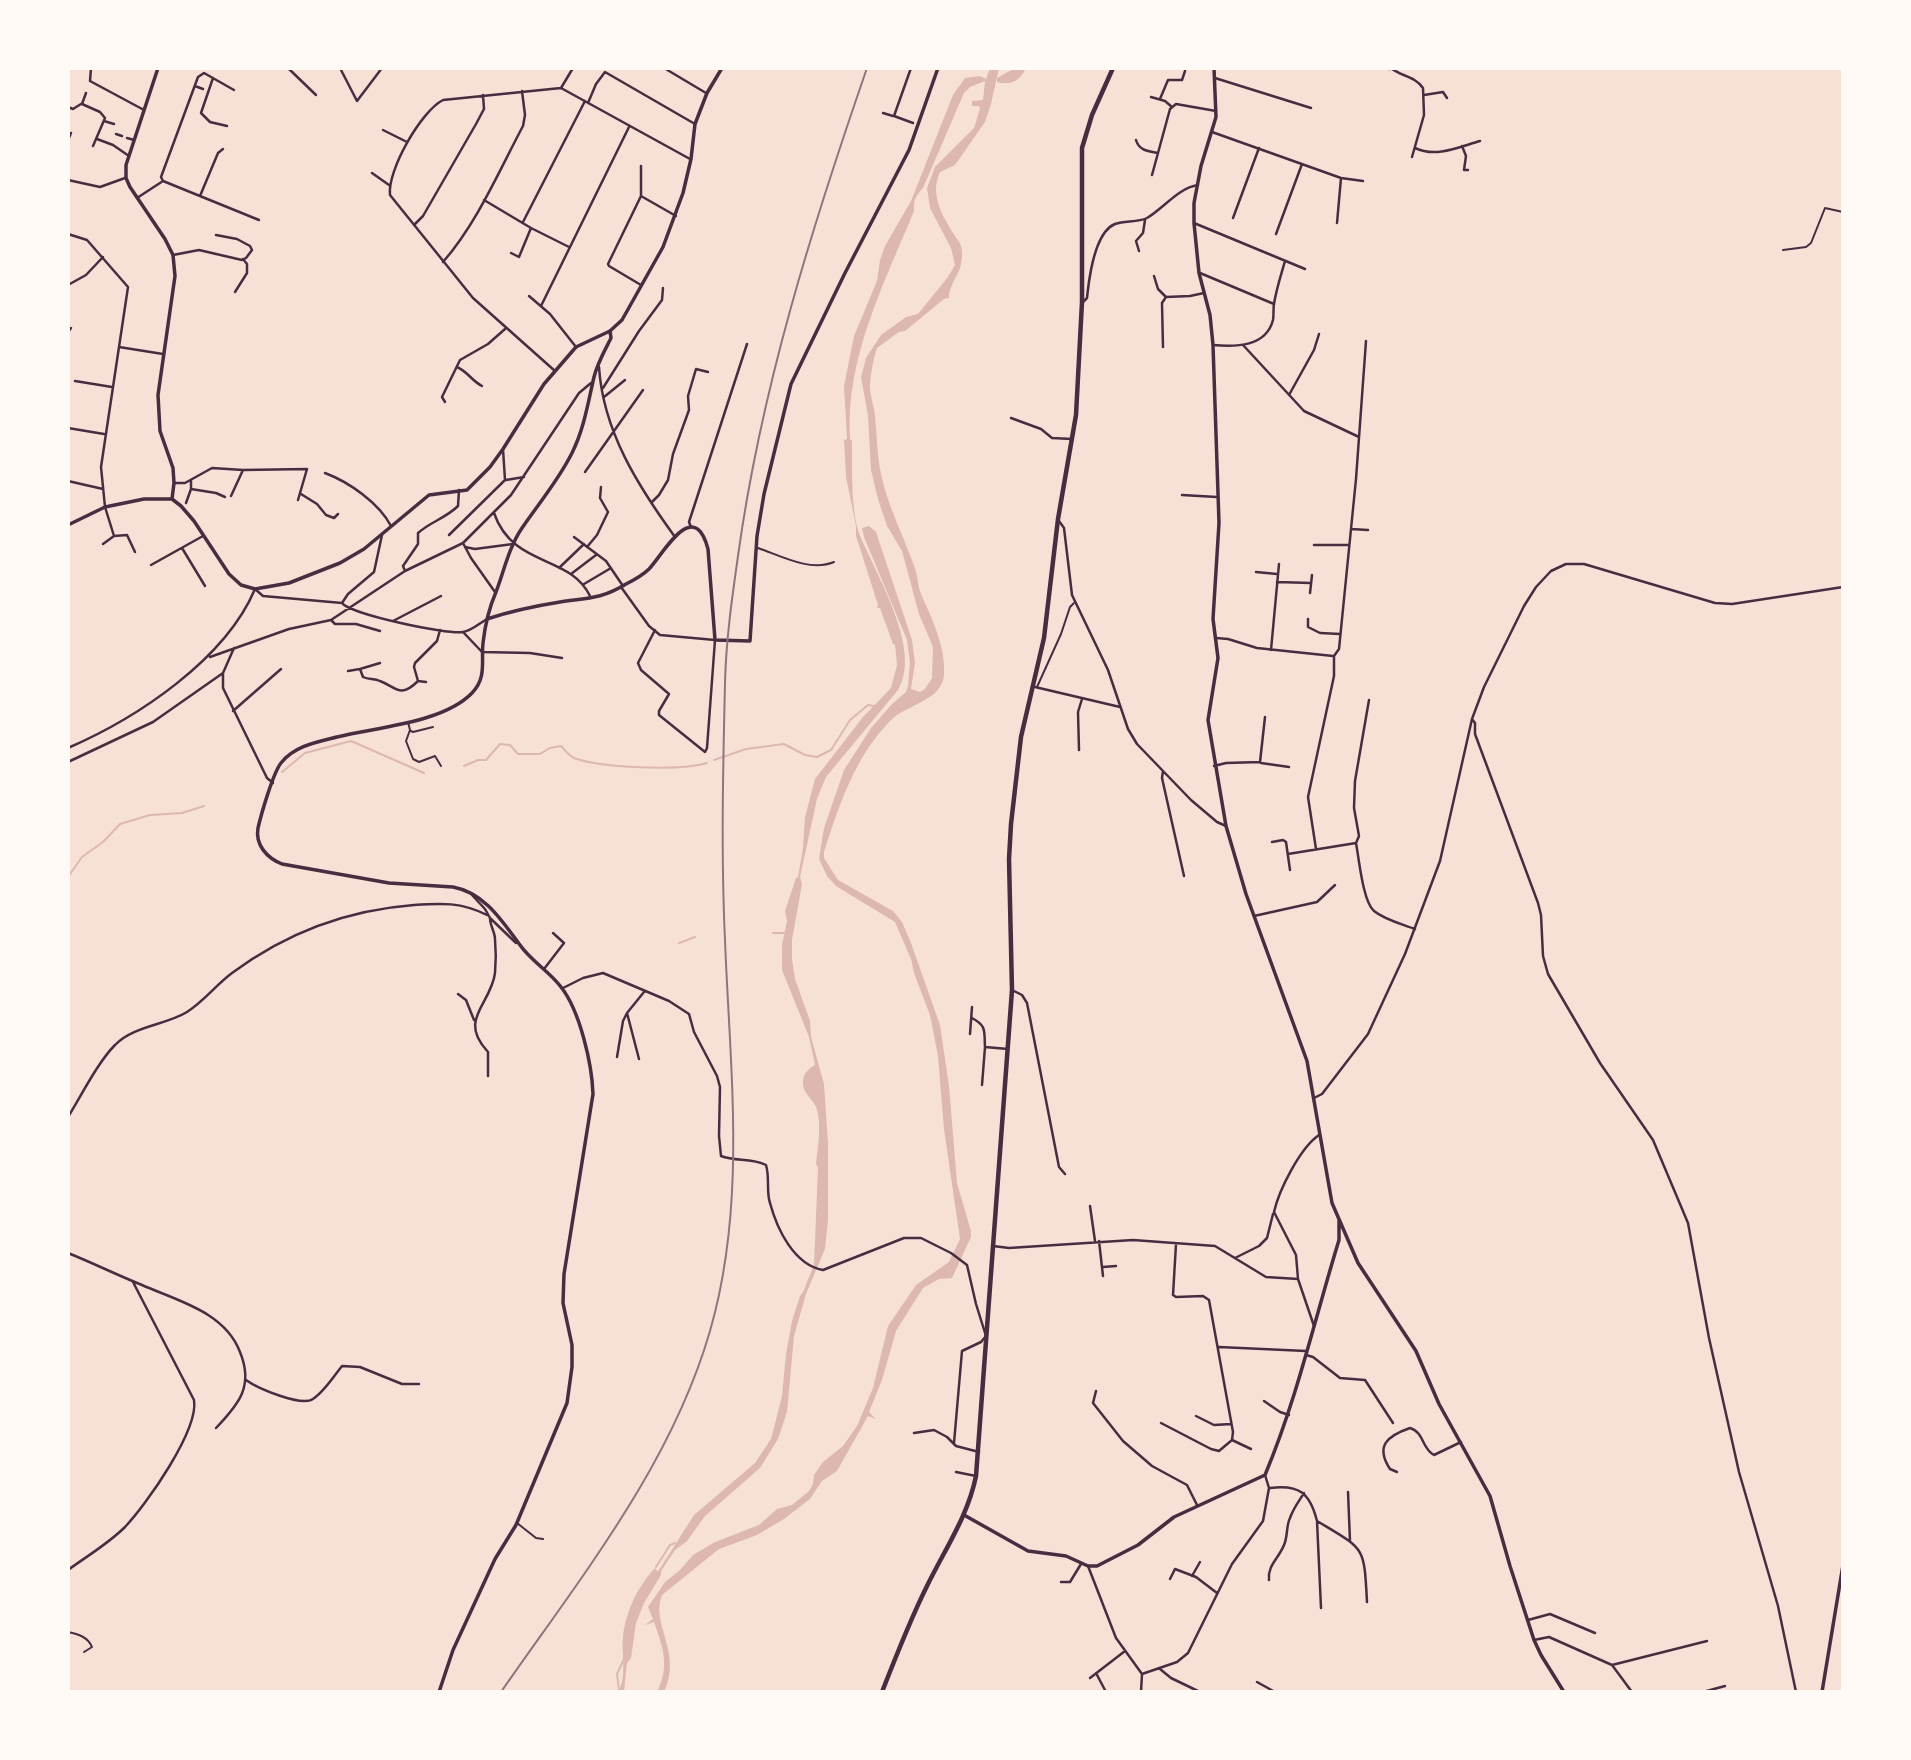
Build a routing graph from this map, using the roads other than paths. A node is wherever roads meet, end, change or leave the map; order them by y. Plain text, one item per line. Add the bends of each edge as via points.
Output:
1 (91, 68) edge
2 (158, 68) edge
3 (288, 68) edge
4 (340, 68) edge
5 (382, 68) edge
6 (573, 68) edge
7 (664, 68) edge
8 (722, 68) edge
9 (911, 68) edge
10 (938, 68) edge
11 (1113, 68) edge
12 (1214, 68) edge
13 (1375, 68) edge
14 (1390, 69) edge
15 (1185, 71) dead end
16 (213, 78) junction
17 (1215, 78) junction
18 (195, 86) junction
19 (561, 88) junction
20 (203, 89) dead end
21 (234, 90) dead end
22 (522, 90) junction
23 (86, 93) dead end
24 (707, 93) junction
25 (316, 95) dead end
26 (483, 95) junction
27 (1424, 95) junction
28 (1151, 97) dead end
29 (1447, 98) dead end
30 (1160, 99) junction
31 (587, 102) junction
32 (82, 104) junction
33 (68, 107) edge
34 (1172, 107) junction
35 (1311, 108) dead end
36 (144, 110) junction
37 (1216, 111) junction
38 (883, 113) dead end
39 (894, 116) junction
40 (222, 120) dead end
41 (104, 121) junction
42 (913, 123) dead end
43 (114, 124) dead end
44 (220, 124) junction
45 (695, 124) junction
46 (228, 125) dead end
47 (629, 127) junction
48 (383, 130) dead end
49 (1212, 132) junction
50 (71, 133) dead end
51 (117, 134) dead end
52 (122, 136) dead end
53 (127, 138) dead end
54 (97, 139) junction
55 (68, 140) edge
56 (134, 140) junction
57 (1136, 140) dead end
58 (1480, 141) dead end
59 (407, 142) junction
60 (93, 146) dead end
61 (1462, 146) junction
62 (1259, 148) junction
63 (1415, 148) junction
64 (223, 149) dead end
65 (1158, 153) junction
66 (129, 156) junction
67 (1412, 157) dead end
68 (691, 159) junction
69 (1302, 164) junction
70 (641, 166) dead end
71 (1468, 170) dead end
72 (372, 173) dead end
73 (1152, 175) dead end
74 (126, 178) junction
75 (1341, 178) junction
76 (68, 180) edge
77 (163, 181) junction
78 (1363, 181) dead end
79 (389, 185) junction
80 (1198, 186) junction
81 (200, 196) junction
82 (642, 196) junction
83 (137, 198) junction
84 (484, 200) junction
85 (1843, 212) edge
86 (676, 216) junction
87 (1233, 218) dead end
88 (1145, 219) junction
89 (259, 220) dead end
90 (523, 222) junction
91 (1194, 223) junction
92 (1337, 223) dead end
93 (415, 225) junction
94 (531, 228) junction
95 (68, 234) edge
96 (216, 234) dead end
97 (1276, 234) dead end
98 (569, 247) junction
99 (1783, 250) dead end
100 (1139, 251) dead end
101 (511, 253) dead end
102 (173, 256) junction
103 (103, 257) junction
104 (243, 259) junction
105 (1284, 261) junction
106 (443, 262) junction
107 (1305, 269) dead end
108 (1199, 273) junction
109 (1154, 276) dead end
110 (68, 285) edge
111 (641, 285) junction
112 (663, 288) dead end
113 (235, 292) dead end
114 (1204, 293) junction
115 (528, 296) dead end
116 (1166, 297) junction
117 (1082, 302) junction
118 (1274, 304) junction
119 (541, 306) junction
120 (71, 328) dead end
121 (505, 328) junction
122 (610, 331) junction
123 (68, 332) edge
124 (1320, 334) dead end
125 (1366, 341) dead end
126 (747, 344) dead end
127 (1213, 345) junction
128 (1243, 345) junction
129 (576, 346) junction
130 (119, 347) junction
131 (1163, 347) dead end
132 (163, 354) junction
133 (598, 366) junction
134 (457, 367) junction
135 (555, 371) junction
136 (708, 372) dead end
137 (625, 380) dead end
138 (75, 381) dead end
139 (594, 381) junction
140 (482, 386) dead end
141 (112, 387) junction
142 (603, 388) junction
143 (643, 390) dead end
144 (1289, 396) junction
145 (604, 397) junction
146 (445, 402) dead end
147 (1011, 418) dead end
148 (68, 428) edge
149 (613, 432) junction
150 (104, 434) junction
151 (1359, 438) junction
152 (1073, 439) junction
153 (503, 449) junction
154 (243, 470) junction
155 (585, 471) dead end
156 (325, 473) dead end
157 (524, 477) junction
158 (505, 480) junction
159 (68, 481) edge
160 (191, 481) junction
161 (174, 484) junction
162 (601, 487) dead end
163 (1190, 488) dead end
164 (103, 489) junction
165 (191, 489) junction
166 (459, 490) junction
167 (300, 494) junction
168 (1182, 495) dead end
169 (225, 496) dead end
170 (231, 496) dead end
171 (1191, 496) junction
172 (1218, 497) junction
173 (172, 499) junction
174 (298, 500) dead end
175 (186, 503) dead end
176 (651, 503) junction
177 (105, 507) junction
178 (494, 513) junction
179 (338, 514) dead end
180 (1058, 519) junction
181 (68, 525) edge
182 (391, 526) junction
183 (691, 527) junction
184 (1351, 529) junction
185 (1368, 530) dead end
186 (382, 535) junction
187 (449, 535) dead end
188 (114, 536) junction
189 (204, 536) junction
190 (574, 537) dead end
191 (675, 537) junction
192 (103, 544) dead end
193 (513, 544) junction
194 (464, 545) junction
195 (586, 545) junction
196 (1314, 545) dead end
197 (1349, 545) junction
198 (182, 548) junction
199 (757, 548) junction
200 (135, 552) dead end
201 (597, 554) junction
202 (834, 562) dead end
203 (1279, 564) dead end
204 (151, 565) dead end
205 (559, 568) junction
206 (611, 568) junction
207 (405, 571) junction
208 (1256, 572) dead end
209 (1278, 574) junction
210 (571, 575) junction
211 (1311, 575) dead end
212 (1277, 582) junction
213 (1311, 583) junction
214 (584, 584) junction
215 (205, 586) dead end
216 (622, 587) junction
217 (1843, 587) edge
218 (255, 589) junction
219 (495, 592) junction
220 (1310, 593) dead end
221 (440, 596) dead end
222 (592, 599) junction
223 (1074, 602) junction
224 (342, 603) junction
225 (346, 608) junction
226 (1308, 618) dead end
227 (487, 619) junction
228 (331, 620) junction
229 (393, 621) junction
230 (440, 630) junction
231 (654, 630) junction
232 (380, 631) dead end
233 (463, 632) junction
234 (1341, 634) junction
235 (1216, 638) junction
236 (717, 640) junction
237 (234, 647) junction
238 (1271, 650) junction
239 (482, 652) junction
240 (1334, 656) junction
241 (206, 658) junction
242 (562, 658) dead end
243 (380, 663) dead end
244 (281, 669) dead end
245 (360, 669) junction
246 (348, 671) dead end
247 (223, 673) junction
248 (418, 681) junction
249 (426, 682) dead end
250 (1034, 687) junction
251 (1082, 699) junction
252 (1369, 700) dead end
253 (1121, 708) junction
254 (233, 711) junction
255 (1265, 718) dead end
256 (1472, 719) junction
257 (408, 721) junction
258 (433, 727) dead end
259 (410, 730) junction
260 (68, 748) edge
261 (1079, 750) dead end
262 (68, 762) edge
263 (1260, 762) junction
264 (441, 766) dead end
265 (1214, 766) junction
266 (1289, 767) dead end
267 (1163, 771) junction
268 (273, 783) junction
269 (1226, 826) junction
270 (1272, 842) dead end
271 (1356, 843) junction
272 (1316, 849) junction
273 (1288, 854) junction
274 (1290, 870) dead end
275 (1184, 876) dead end
276 (1335, 885) dead end
277 (470, 893) junction
278 (488, 916) junction
279 (1254, 916) junction
280 (1415, 929) junction
281 (553, 933) dead end
282 (519, 944) junction
283 (544, 969) junction
284 (563, 988) junction
285 (1012, 990) junction
286 (644, 992) junction
287 (458, 994) dead end
288 (972, 1007) dead end
289 (627, 1013) junction
290 (972, 1018) junction
291 (474, 1022) junction
292 (970, 1034) dead end
293 (985, 1047) junction
294 (1008, 1049) junction
295 (617, 1057) dead end
296 (639, 1059) dead end
297 (488, 1076) dead end
298 (982, 1085) dead end
299 (1314, 1098) junction
300 (68, 1117) edge
301 (1319, 1134) junction
302 (1065, 1174) dead end
303 (1090, 1206) dead end
304 (1273, 1212) junction
305 (1339, 1218) junction
306 (1097, 1241) junction
307 (1176, 1244) junction
308 (993, 1247) junction
309 (68, 1252) edge
310 (1235, 1258) junction
311 (1116, 1266) dead end
312 (1102, 1267) junction
313 (1103, 1276) dead end
314 (1298, 1279) junction
315 (133, 1282) junction
316 (1314, 1326) junction
317 (986, 1336) junction
318 (1219, 1347) junction
319 (1306, 1353) junction
320 (246, 1380) junction
321 (419, 1384) dead end
322 (1096, 1391) dead end
323 (1264, 1401) dead end
324 (1289, 1415) junction
325 (1196, 1416) dead end
326 (1161, 1423) dead end
327 (1393, 1423) dead end
328 (1231, 1424) junction
329 (216, 1428) dead end
330 (914, 1433) dead end
331 (1232, 1440) junction
332 (1461, 1441) junction
333 (954, 1443) junction
334 (1251, 1449) dead end
335 (979, 1452) junction
336 (956, 1472) dead end
337 (1397, 1472) dead end
338 (1265, 1475) junction
339 (976, 1476) junction
340 (1269, 1488) junction
341 (1348, 1492) dead end
342 (1304, 1493) junction
343 (1197, 1506) junction
344 (964, 1515) junction
345 (1317, 1521) junction
346 (516, 1522) junction
347 (543, 1539) dead end
348 (1350, 1541) junction
349 (1200, 1562) dead end
350 (1081, 1564) junction
351 (1178, 1564) dead end
352 (1843, 1565) edge
353 (1088, 1566) junction
354 (1175, 1569) junction
355 (68, 1570) edge
356 (1192, 1576) junction
357 (1170, 1579) dead end
358 (1269, 1580) dead end
359 (1060, 1582) dead end
360 (1217, 1593) junction
361 (1367, 1602) dead end
362 (1321, 1608) dead end
363 (1528, 1620) junction
364 (68, 1632) edge
365 (1595, 1633) dead end
366 (1534, 1640) junction
367 (1707, 1641) dead end
368 (1125, 1651) junction
369 (84, 1652) dead end
370 (1612, 1665) junction
371 (1160, 1669) junction
372 (1096, 1673) junction
373 (1142, 1674) junction
374 (1090, 1678) dead end
375 (1257, 1682) dead end
376 (1725, 1686) dead end
377 (439, 1692) edge
378 (882, 1692) edge
379 (1106, 1692) edge
380 (1141, 1692) edge
381 (1200, 1692) edge
382 (1275, 1692) edge
383 (1564, 1692) edge
384 (1632, 1692) edge
385 (1703, 1692) edge
386 (1796, 1692) edge
387 (1822, 1692) edge

1 - 36 street via 90,81
2 - 36 street
3 - 25 street
4 - 5 street via 357,101
6 - 19 street
7 - 24 street
8 - 24 street
9 - 39 street
10 - 199 street via 909,150 791,384 764,494
11 - 117 main road via 1082,148
12 - 17 street
13 - 14 street
14 - 27 street via 1419,82
15 - 30 street via 1182,79 1168,80
16 - 18 street via 204,73
16 - 21 street
16 - 44 street via 201,113
17 - 35 street
17 - 37 street
18 - 20 street
18 - 77 street
19 - 22 street
19 - 31 street
22 - 26 street
22 - 84 street via 523,126
23 - 32 street
24 - 45 street
26 - 59 street via 436,103
26 - 93 street via 484,109 477,124
27 - 29 street via 1443,92
27 - 63 street
28 - 30 street
30 - 34 street
31 - 45 street via 605,72
31 - 47 street
31 - 90 street
32 - 33 street
32 - 41 street via 100,111
34 - 37 street
34 - 65 street
36 - 56 street
37 - 49 street
38 - 39 street
39 - 42 street
40 - 44 street
41 - 43 street
41 - 54 street
44 - 46 street
45 - 68 street
47 - 68 street
47 - 98 street
48 - 59 street
49 - 62 street
49 - 80 street
50 - 55 street
51 - 52 street
53 - 56 street
54 - 60 street
54 - 66 street
56 - 66 street
57 - 65 street via 1143,150
58 - 61 street
59 - 79 street
61 - 63 street via 1427,153
61 - 71 street via 1464,170
62 - 69 street
62 - 87 street
63 - 67 street
64 - 81 street
65 - 73 street
66 - 74 street
68 - 86 street
69 - 75 street
69 - 97 street
70 - 82 street
72 - 79 street
74 - 76 street via 100,187
74 - 83 street
75 - 78 street
75 - 92 street
77 - 81 street
77 - 83 street
79 - 93 street via 390,195
80 - 88 street via 1189,187
80 - 91 street
81 - 89 street
82 - 86 street
82 - 111 street via 608,264
83 - 102 street
84 - 90 street
84 - 106 street
85 - 99 lane via 1825,208 1811,243
86 - 111 street
88 - 100 street via 1136,241
88 - 117 street via 1108,228
90 - 94 street
91 - 105 street
91 - 108 street
93 - 106 street
94 - 98 street
94 - 101 street via 519,257
95 - 103 street via 87,240
96 - 104 street via 250,246
98 - 119 street
102 - 104 street via 199,250
102 - 132 street via 175,276
103 - 110 street
103 - 130 street via 128,287
104 - 113 street via 247,273
105 - 107 street
105 - 118 street
106 - 121 street
108 - 114 street
108 - 118 street
109 - 116 street
111 - 122 street via 622,320
112 - 142 street via 662,300
114 - 116 street
114 - 127 street
115 - 119 street
116 - 131 street via 1162,303
117 - 152 main road
118 - 128 street via 1267,332
119 - 129 street
120 - 123 street
121 - 134 street via 460,360
121 - 135 street
122 - 129 street
122 - 133 street
124 - 144 street
125 - 151 street
126 - 183 street
127 - 128 street
127 - 172 street
128 - 144 street
129 - 135 street
130 - 132 street
130 - 141 street
132 - 161 street via 160,431
133 - 139 street
133 - 142 street
134 - 140 street
134 - 146 street via 442,397
135 - 153 street
136 - 176 street via 696,369 689,410 667,480
137 - 145 street
138 - 141 street
139 - 157 street via 579,393
139 - 193 street via 570,456
141 - 150 street
142 - 145 street
143 - 149 street
144 - 151 street via 1304,411
145 - 149 street
147 - 152 street via 1041,429 1052,439
148 - 150 street
149 - 155 street
149 - 176 street
150 - 164 street
151 - 184 street
152 - 180 main road
153 - 158 street
153 - 166 street via 467,489
154 - 160 street via 212,468
154 - 167 street via 307,469
154 - 170 street
156 - 182 street via 356,491
157 - 158 street
157 - 178 street
158 - 187 street
159 - 164 street
160 - 161 street
160 - 165 street
161 - 173 street
162 - 195 street via 600,498 607,512 597,535
163 - 171 street
164 - 177 street
165 - 169 street
165 - 175 street
166 - 182 street via 429,495
166 - 207 street via 458,506 418,533 418,544 403,566
167 - 174 street
167 - 179 street via 326,514 334,518
168 - 171 street
171 - 172 street
172 - 235 street
173 - 177 street
173 - 189 street
176 - 191 street
177 - 181 street
177 - 188 street
178 - 193 street
178 - 194 street
180 - 223 street via 1064,528
180 - 250 main road
182 - 186 street
183 - 191 street
183 - 236 street via 699,529 708,549
184 - 185 street
184 - 197 street
186 - 218 street via 340,563 289,583
186 - 224 street via 374,572
188 - 192 street
188 - 200 street via 127,534
189 - 198 street
189 - 218 street via 229,574 241,585
190 - 195 street
191 - 216 street via 648,570
193 - 194 street via 475,550
193 - 205 street
193 - 219 street
194 - 207 street
194 - 219 street
195 - 201 street
195 - 205 street
196 - 197 street
197 - 234 street
198 - 204 street
198 - 215 street
199 - 202 lane via 813,565
199 - 236 street via 751,639
201 - 206 street
201 - 210 street
203 - 209 street
205 - 210 street
206 - 214 street
206 - 216 street
207 - 225 street
208 - 209 street
209 - 212 street
210 - 214 street
211 - 213 street
212 - 213 street
212 - 238 street
213 - 220 street
214 - 222 street
216 - 222 street
216 - 231 street
217 - 256 street via 1715,603 1584,564 1566,565 1551,571 1524,606
218 - 224 street via 263,596
218 - 241 street via 241,618
219 - 227 street
221 - 229 street
222 - 227 street
223 - 250 lane
223 - 253 street via 1108,670
224 - 225 street
225 - 228 street
225 - 229 street
226 - 234 street via 1308,627 1320,633
227 - 233 street
227 - 239 street
228 - 232 street
228 - 237 street
229 - 230 street
230 - 233 street
230 - 248 street via 437,641 415,663
231 - 236 street via 668,637
231 - 236 street via 638,663 640,670 669,694 659,715 705,752
233 - 239 street
234 - 240 street
235 - 238 street
235 - 265 street via 1218,658 1208,720
237 - 241 street
237 - 247 street
238 - 240 street
239 - 242 street
239 - 257 street via 482,675 474,692 456,705
240 - 272 street via 1334,676 1308,797
241 - 260 street via 115,726
243 - 245 street
244 - 254 street
245 - 246 street
245 - 248 street via 363,677 382,681 393,690
247 - 254 street via 223,688
247 - 262 street via 153,722
248 - 249 street
250 - 251 street
250 - 285 main road via 1021,737 1011,824
251 - 253 street
251 - 261 street
252 - 271 street via 1355,781
253 - 267 street via 1137,744
254 - 268 street
255 - 263 street
256 - 280 street via 1440,861
256 - 386 street via 1538,903 1548,974 1600,1063 1653,1140 1688,1223 1739,1472 1778,1606
257 - 259 lane
257 - 268 street via 297,749 281,763
258 - 259 lane
259 - 264 lane via 406,741 413,759 419,762 435,756
263 - 265 street
263 - 266 street
265 - 269 street
267 - 269 street
267 - 275 street
268 - 277 street via 257,833 262,850 275,862
269 - 279 street
270 - 273 street via 1286,842
271 - 272 street
271 - 280 street via 1372,910
272 - 273 street
273 - 274 street
276 - 279 street via 1317,902
277 - 278 street
277 - 282 street via 484,901
278 - 282 street
278 - 291 street via 495,937 495,975
278 - 300 street via 453,904 386,907 318,924 230,975 189,1011 116,1044
279 - 299 street via 1307,1060
280 - 299 street via 1368,1034 1322,1094
281 - 283 street via 564,943
282 - 283 street
283 - 284 street
284 - 286 street via 603,973
284 - 346 street via 587,1050 593,1094 564,1274 563,1303 572,1345 570,1383 559,1424
285 - 294 main road
285 - 302 street via 1027,1003 1059,1167
286 - 289 street
286 - 317 street via 688,1014 720,1087 721,1156 766,1165 769,1202 789,1247 800,1259 822,1270 904,1238 921,1238 967,1265
287 - 291 street via 466,1000
288 - 290 street
289 - 295 street
289 - 296 street
290 - 292 street
290 - 293 street via 984,1028
291 - 297 street via 488,1052
293 - 294 street
293 - 298 street
294 - 308 main road
299 - 301 street
301 - 304 street via 1278,1194
301 - 305 street via 1328,1189
303 - 306 street
304 - 310 street via 1267,1238
304 - 314 street via 1296,1255
305 - 316 street via 1339,1240
305 - 332 street via 1358,1263 1416,1351
306 - 307 street
306 - 308 street
306 - 312 street
307 - 310 street via 1216,1247
307 - 318 street via 1173,1295 1207,1297
308 - 317 main road
309 - 315 street
310 - 314 street via 1266,1278
311 - 312 street
312 - 313 street
314 - 316 street
315 - 320 street via 204,1312 228,1330 245,1365
315 - 355 street via 194,1400 192,1419 154,1490 126,1526
316 - 319 street
317 - 333 street via 962,1351
317 - 335 main road
318 - 319 street
318 - 328 street
319 - 324 street
319 - 327 street via 1340,1378 1365,1380
320 - 321 street via 306,1402 315,1398 342,1366 360,1367 402,1384
320 - 329 street via 237,1403
322 - 343 street via 1093,1403 1123,1441 1152,1466 1187,1485
323 - 324 street
324 - 338 street
325 - 328 street via 1214,1426
326 - 331 street via 1219,1451
328 - 331 street
330 - 333 street via 934,1430
331 - 334 street
332 - 337 street via 1434,1455 1418,1432 1405,1430 1382,1449 1390,1469
332 - 363 street via 1490,1496
333 - 335 street
335 - 339 main road
336 - 339 street
338 - 340 street
338 - 343 street
339 - 344 main road
340 - 342 street
340 - 360 street via 1262,1521
341 - 348 street
342 - 345 street
342 - 358 street via 1289,1518 1284,1546 1271,1566
343 - 353 street via 1174,1517 1138,1545
344 - 350 street via 1028,1551 1066,1556
344 - 378 main road via 921,1598
345 - 348 street
345 - 362 street
346 - 347 lane
346 - 377 street via 483,1583
348 - 361 street via 1364,1561
349 - 356 street
350 - 353 street
350 - 359 street via 1070,1582
351 - 354 street
352 - 387 street
353 - 368 street
354 - 356 street
354 - 357 street
356 - 360 street
360 - 371 street via 1188,1653
363 - 365 street via 1550,1614
363 - 366 street
364 - 369 lane via 91,1643
366 - 370 street via 1549,1637
366 - 383 street
367 - 370 street
368 - 372 street
368 - 373 street
370 - 384 street
371 - 373 street
371 - 381 street
372 - 374 street
372 - 379 street
373 - 380 street
375 - 382 street
376 - 385 street

